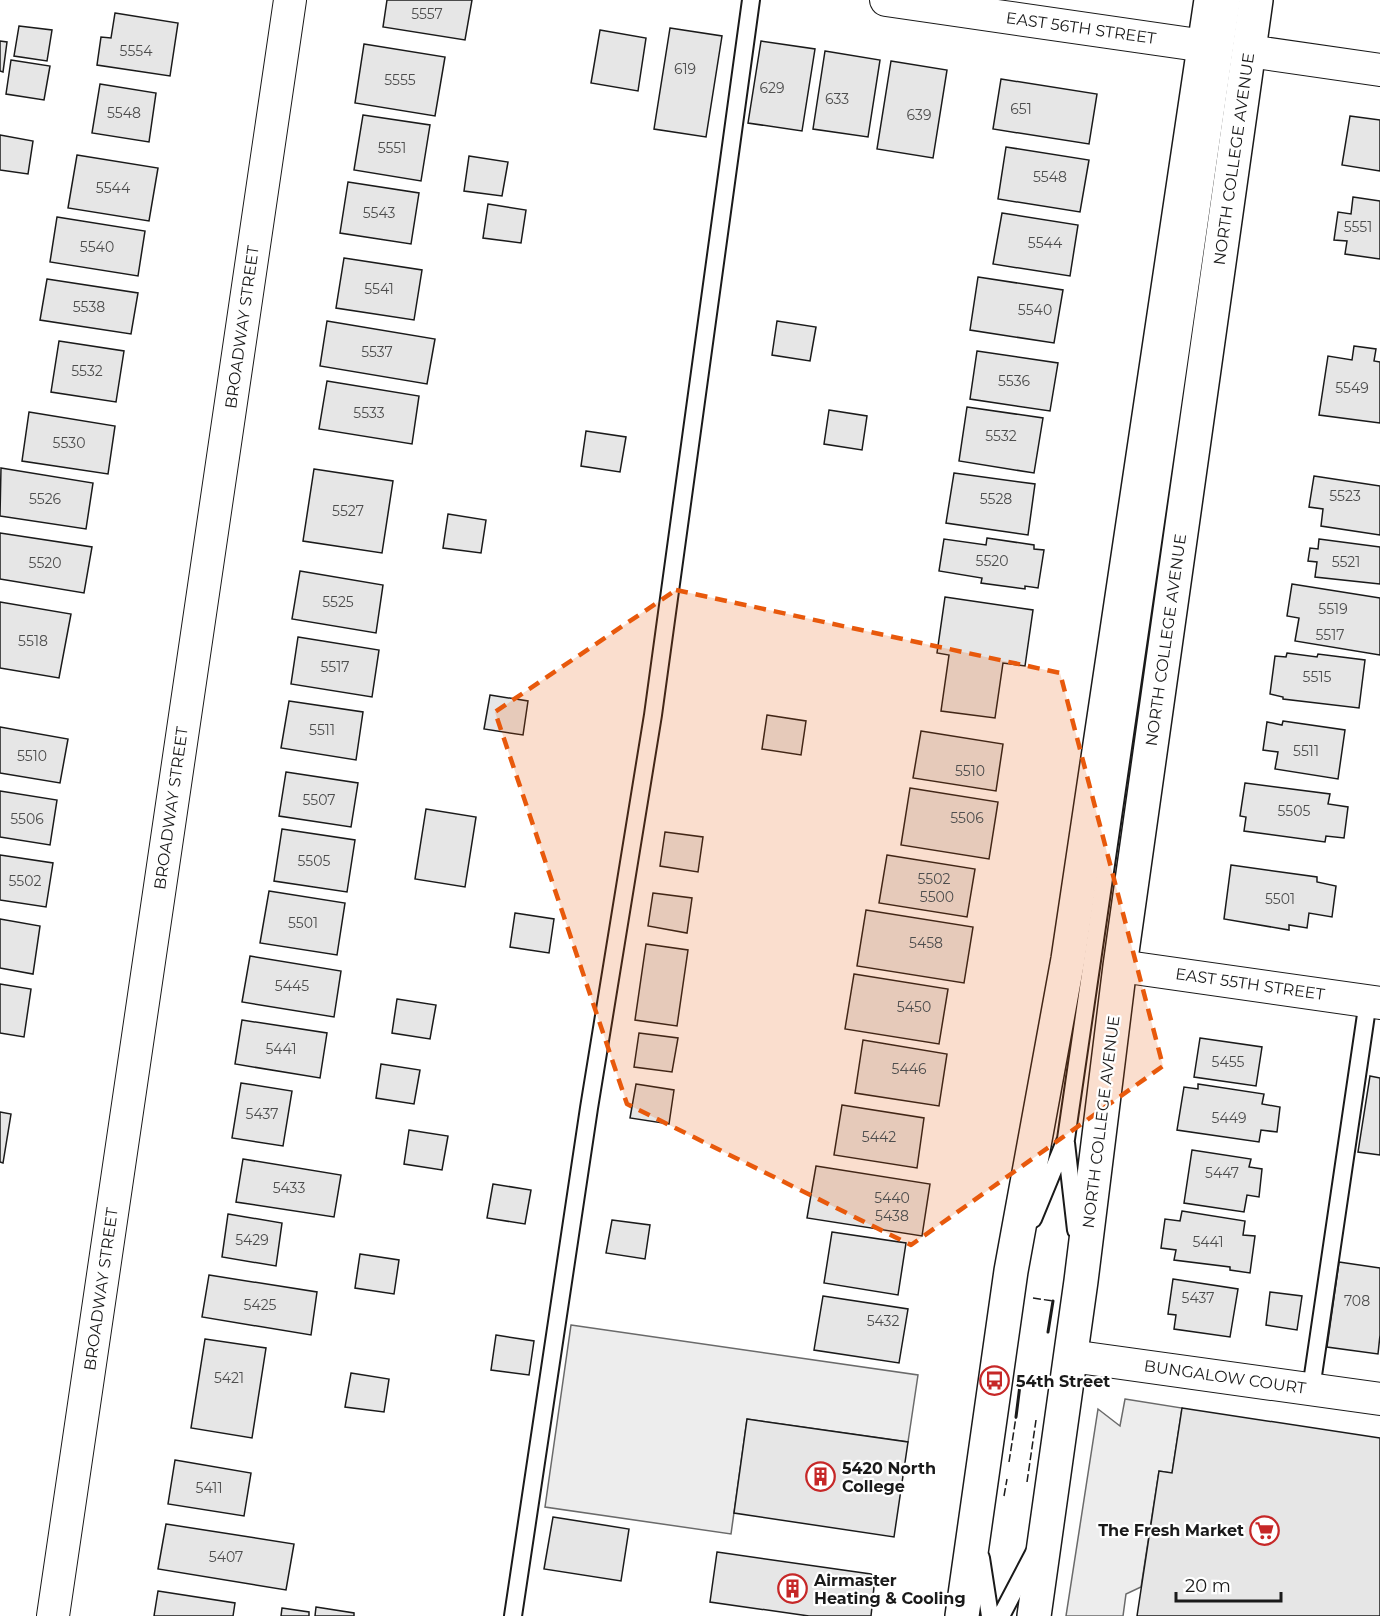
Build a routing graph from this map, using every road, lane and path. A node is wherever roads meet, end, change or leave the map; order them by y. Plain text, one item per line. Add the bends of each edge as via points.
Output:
1 (290, 0) edge
2 (751, 0) edge
3 (886, 0) edge
4 (1211, 0) edge
5 (1232, 0) edge
6 (1256, 0) edge
7 (1205, 46) junction
8 (1249, 51) junction
9 (1380, 70) edge
10 (1120, 966) junction
11 (1374, 1002) edge
12 (1066, 1139) junction
13 (1011, 1271) junction
14 (1081, 1281) junction
15 (1071, 1356) junction
16 (1311, 1389) junction
17 (1380, 1399) edge
18 (975, 1518) junction
19 (1047, 1528) junction
20 (53, 1616) edge
21 (513, 1616) edge
22 (962, 1616) edge
23 (990, 1616) edge
24 (1001, 1616) edge
25 (1034, 1616) edge

1 - 20 street, BROADWAY STREET
2 - 21 lane via 653,715
3 - 7 street, EAST 56TH STREET
4 - 7 main road, NORTH COLLEGE AVENUE
5 - 12 lane, NORTH COLLEGE AVENUE
6 - 8 main road, NORTH COLLEGE AVENUE
7 - 13 main road, NORTH COLLEGE AVENUE via 1068,959
8 - 9 street
8 - 10 main road, NORTH COLLEGE AVENUE
10 - 11 street, EAST 55TH STREET
10 - 14 main road, NORTH COLLEGE AVENUE
11 - 16 lane
12 - 13 lane, NORTH COLLEGE AVENUE
12 - 14 lane, NORTH COLLEGE AVENUE
13 - 18 main road, NORTH COLLEGE AVENUE
14 - 15 main road, NORTH COLLEGE AVENUE
15 - 16 street, BUNGALOW COURT
15 - 19 main road, NORTH COLLEGE AVENUE
16 - 17 street, BUNGALOW COURT
18 - 22 main road, NORTH COLLEGE AVENUE
18 - 23 lane, NORTH COLLEGE AVENUE
19 - 24 lane, NORTH COLLEGE AVENUE
19 - 25 main road, NORTH COLLEGE AVENUE

